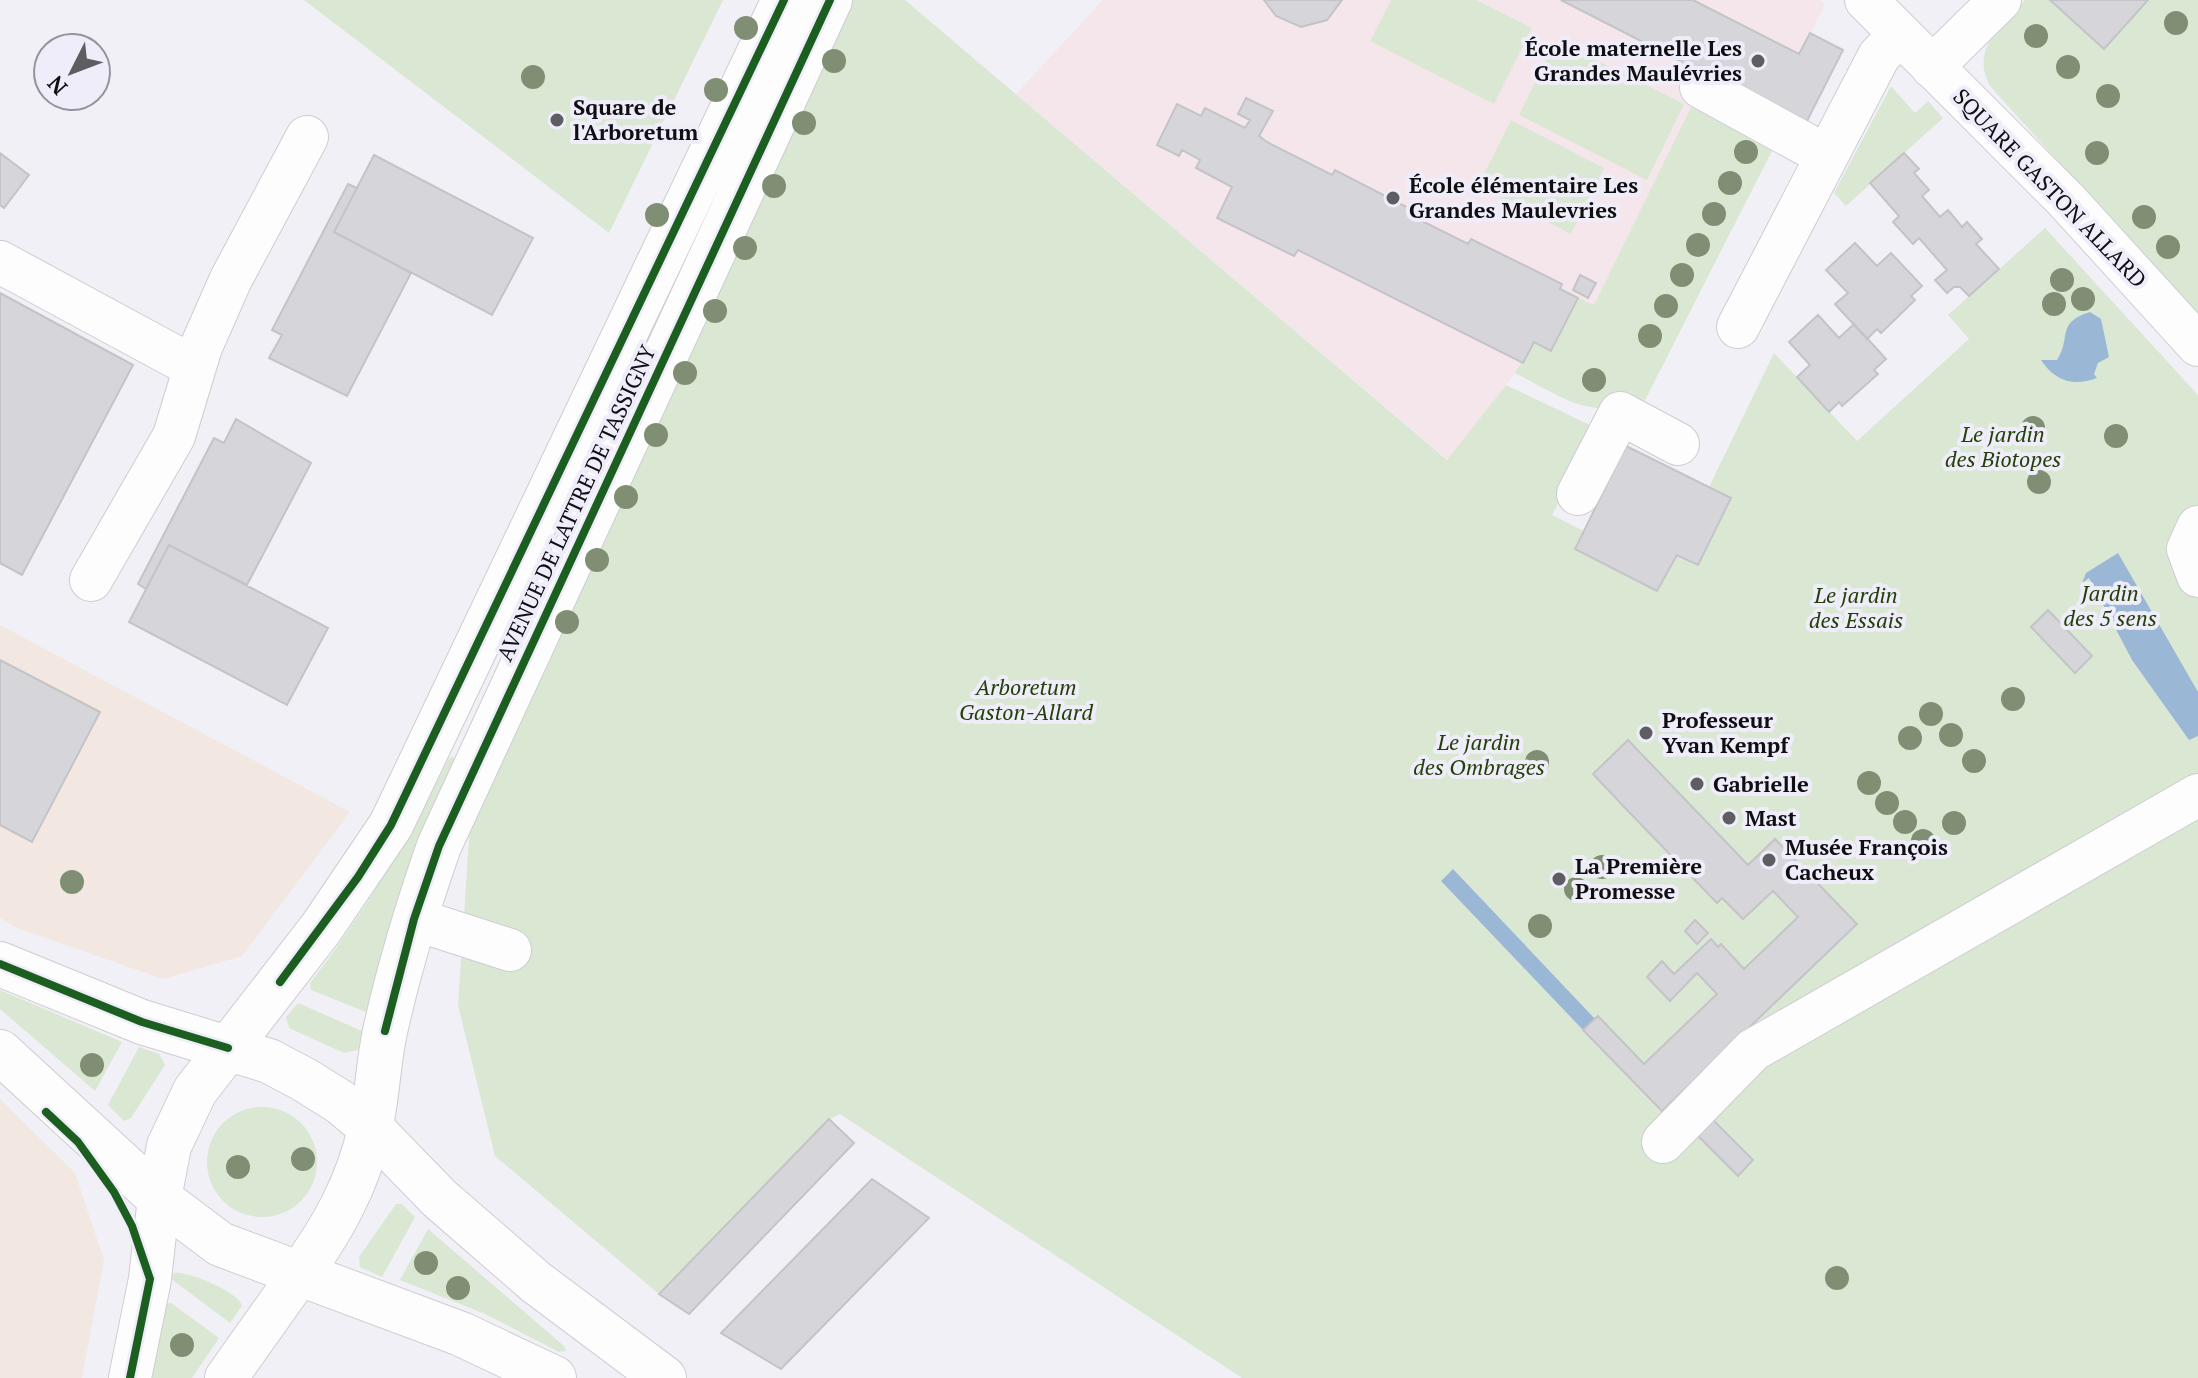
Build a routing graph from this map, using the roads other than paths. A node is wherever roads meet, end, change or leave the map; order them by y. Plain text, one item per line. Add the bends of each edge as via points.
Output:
1 (784, 0) edge
2 (830, 0) edge
3 (1866, 0) edge
4 (2000, 0) edge
5 (1900, 34) junction
6 (1932, 67) junction
7 (1701, 87) dead end
8 (307, 137) dead end
9 (1827, 156) junction
10 (0, 262) edge
11 (1738, 327) dead end
12 (2198, 345) edge
13 (194, 367) junction
14 (1678, 444) dead end
15 (1578, 494) dead end
16 (2198, 527) edge
17 (2198, 576) edge
18 (91, 580) dead end
19 (2198, 795) edge
20 (414, 919) junction
21 (510, 950) dead end
22 (0, 964) edge
23 (228, 1048) junction
24 (0, 1052) edge
25 (371, 1128) junction
26 (1663, 1142) dead end
27 (159, 1198) junction
28 (299, 1275) junction
29 (130, 1378) edge
30 (226, 1378) edge
31 (554, 1378) edge
32 (664, 1378) edge

1 - 23 main road, AVENUE DE LATTRE DE TASSIGNY via 391,825 322,927
2 - 20 main road, AVENUE DE LATTRE DE TASSIGNY via 507,694 439,846
3 - 5 street, SQUARE GASTON ALLARD
4 - 6 street
5 - 6 street, SQUARE GASTON ALLARD
5 - 9 street via 1879,56
6 - 12 street, SQUARE GASTON ALLARD via 2066,200
7 - 9 street
8 - 13 street via 231,279
9 - 11 street
10 - 13 street
13 - 18 street via 174,436
14 - 15 street via 1620,413
16 - 17 street via 2188,549
19 - 26 street via 1753,1050
20 - 21 street
20 - 25 main road, AVENUE DE LATTRE DE TASSIGNY via 385,1031
22 - 23 main road via 142,1022
23 - 25 main road via 305,1080
23 - 27 main road via 184,1108 169,1146
24 - 27 main road
25 - 28 main road via 340,1214
25 - 32 main road via 497,1250
27 - 28 main road via 220,1244
27 - 29 street
28 - 30 street
28 - 31 main road via 461,1334

